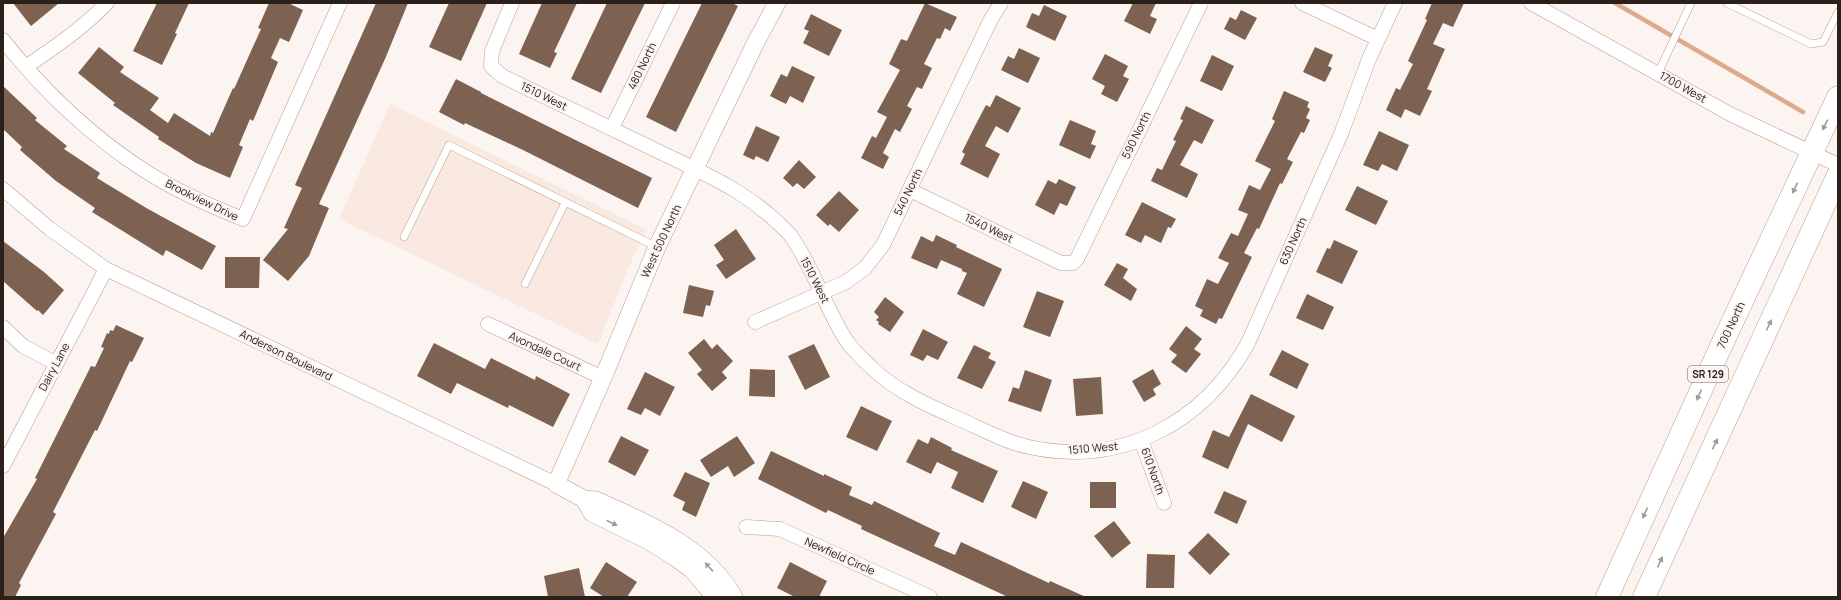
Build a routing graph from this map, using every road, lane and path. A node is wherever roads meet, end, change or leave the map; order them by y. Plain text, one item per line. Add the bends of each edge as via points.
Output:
1 (107, 3) edge
2 (340, 3) edge
3 (512, 3) edge
4 (673, 3) edge
5 (777, 3) edge
6 (1001, 3) edge
7 (1201, 3) edge
8 (1302, 3) edge
9 (1395, 3) edge
10 (1531, 3) edge
11 (1691, 3) edge
12 (1727, 3) edge
13 (1838, 12) edge
14 (1378, 39) junction
15 (3, 40) edge
16 (26, 66) junction
17 (1658, 73) junction
18 (1838, 97) edge
19 (612, 128) junction
20 (1812, 152) junction
21 (1838, 165) edge
22 (695, 169) junction
23 (1838, 175) edge
24 (3, 189) edge
25 (910, 190) junction
26 (565, 203) junction
27 (404, 237) dead end
28 (657, 247) junction
29 (1069, 264) joint
30 (106, 269) junction
31 (525, 284) dead end
32 (822, 292) junction
33 (755, 322) dead end
34 (488, 324) dead end
35 (3, 327) edge
36 (55, 363) junction
37 (602, 378) junction
38 (1141, 440) junction
39 (3, 466) edge
40 (556, 484) junction
41 (584, 499) junction
42 (1164, 503) dead end
43 (746, 527) dead end
44 (715, 597) edge
45 (734, 597) edge
46 (930, 597) edge
47 (1607, 597) edge
48 (1644, 597) edge

1 - 16 street via 95,16 53,49
2 - 16 street, Brookview Drive via 243,220 142,169 75,116
3 - 19 street, 1510 West via 492,51 491,66 502,76
4 - 19 street, 480 North
5 - 22 street, West 500 North
6 - 25 street, 540 North
7 - 29 street, 590 North via 1076,259
8 - 14 street
9 - 14 street, 630 North
10 - 17 street, 1700 West
11 - 17 lane
12 - 13 lane via 1811,44 1823,42
14 - 38 street, 630 North via 1341,134 1248,343 1236,364 1203,402 1157,433
15 - 16 street, Brookview Drive
17 - 20 street, 1700 West via 1730,114
18 -> 20 main road, 700 North / SR 129
19 - 22 street, 1510 West
20 - 21 street, 1700 West
20 -> 47 main road, 700 North / SR 129
22 - 28 street, West 500 North
22 - 32 street, 1510 West via 758,204 790,235
48 -> 23 main road, SR 129
24 - 30 street, Anderson Boulevard via 50,229
25 - 29 street, 1540 West via 1060,263
25 - 32 street, 540 North via 883,245 865,268 846,282
26 - 27 lane via 449,145
26 - 28 lane
26 - 31 lane
28 - 37 street, West 500 North
30 - 36 street, Dairy Lane
30 - 40 street, Anderson Boulevard
32 - 33 street, 540 North
32 - 38 street, 1510 West via 847,342 875,371 905,393 931,406 1005,440 1029,447 1065,451 1100,450 1129,445
34 - 37 street, Avondale Court
35 - 36 street via 23,346
36 - 39 street, Dairy Lane
37 - 40 street, West 500 North
38 - 42 street, 610 North
40 - 41 street, Anderson Boulevard
41 -> 44 street, Anderson Boulevard via 592,514 649,541 676,558 692,570
45 -> 41 street, Anderson Boulevard via 703,560 670,535 596,500
43 - 46 street, Newfield Circle via 780,529

